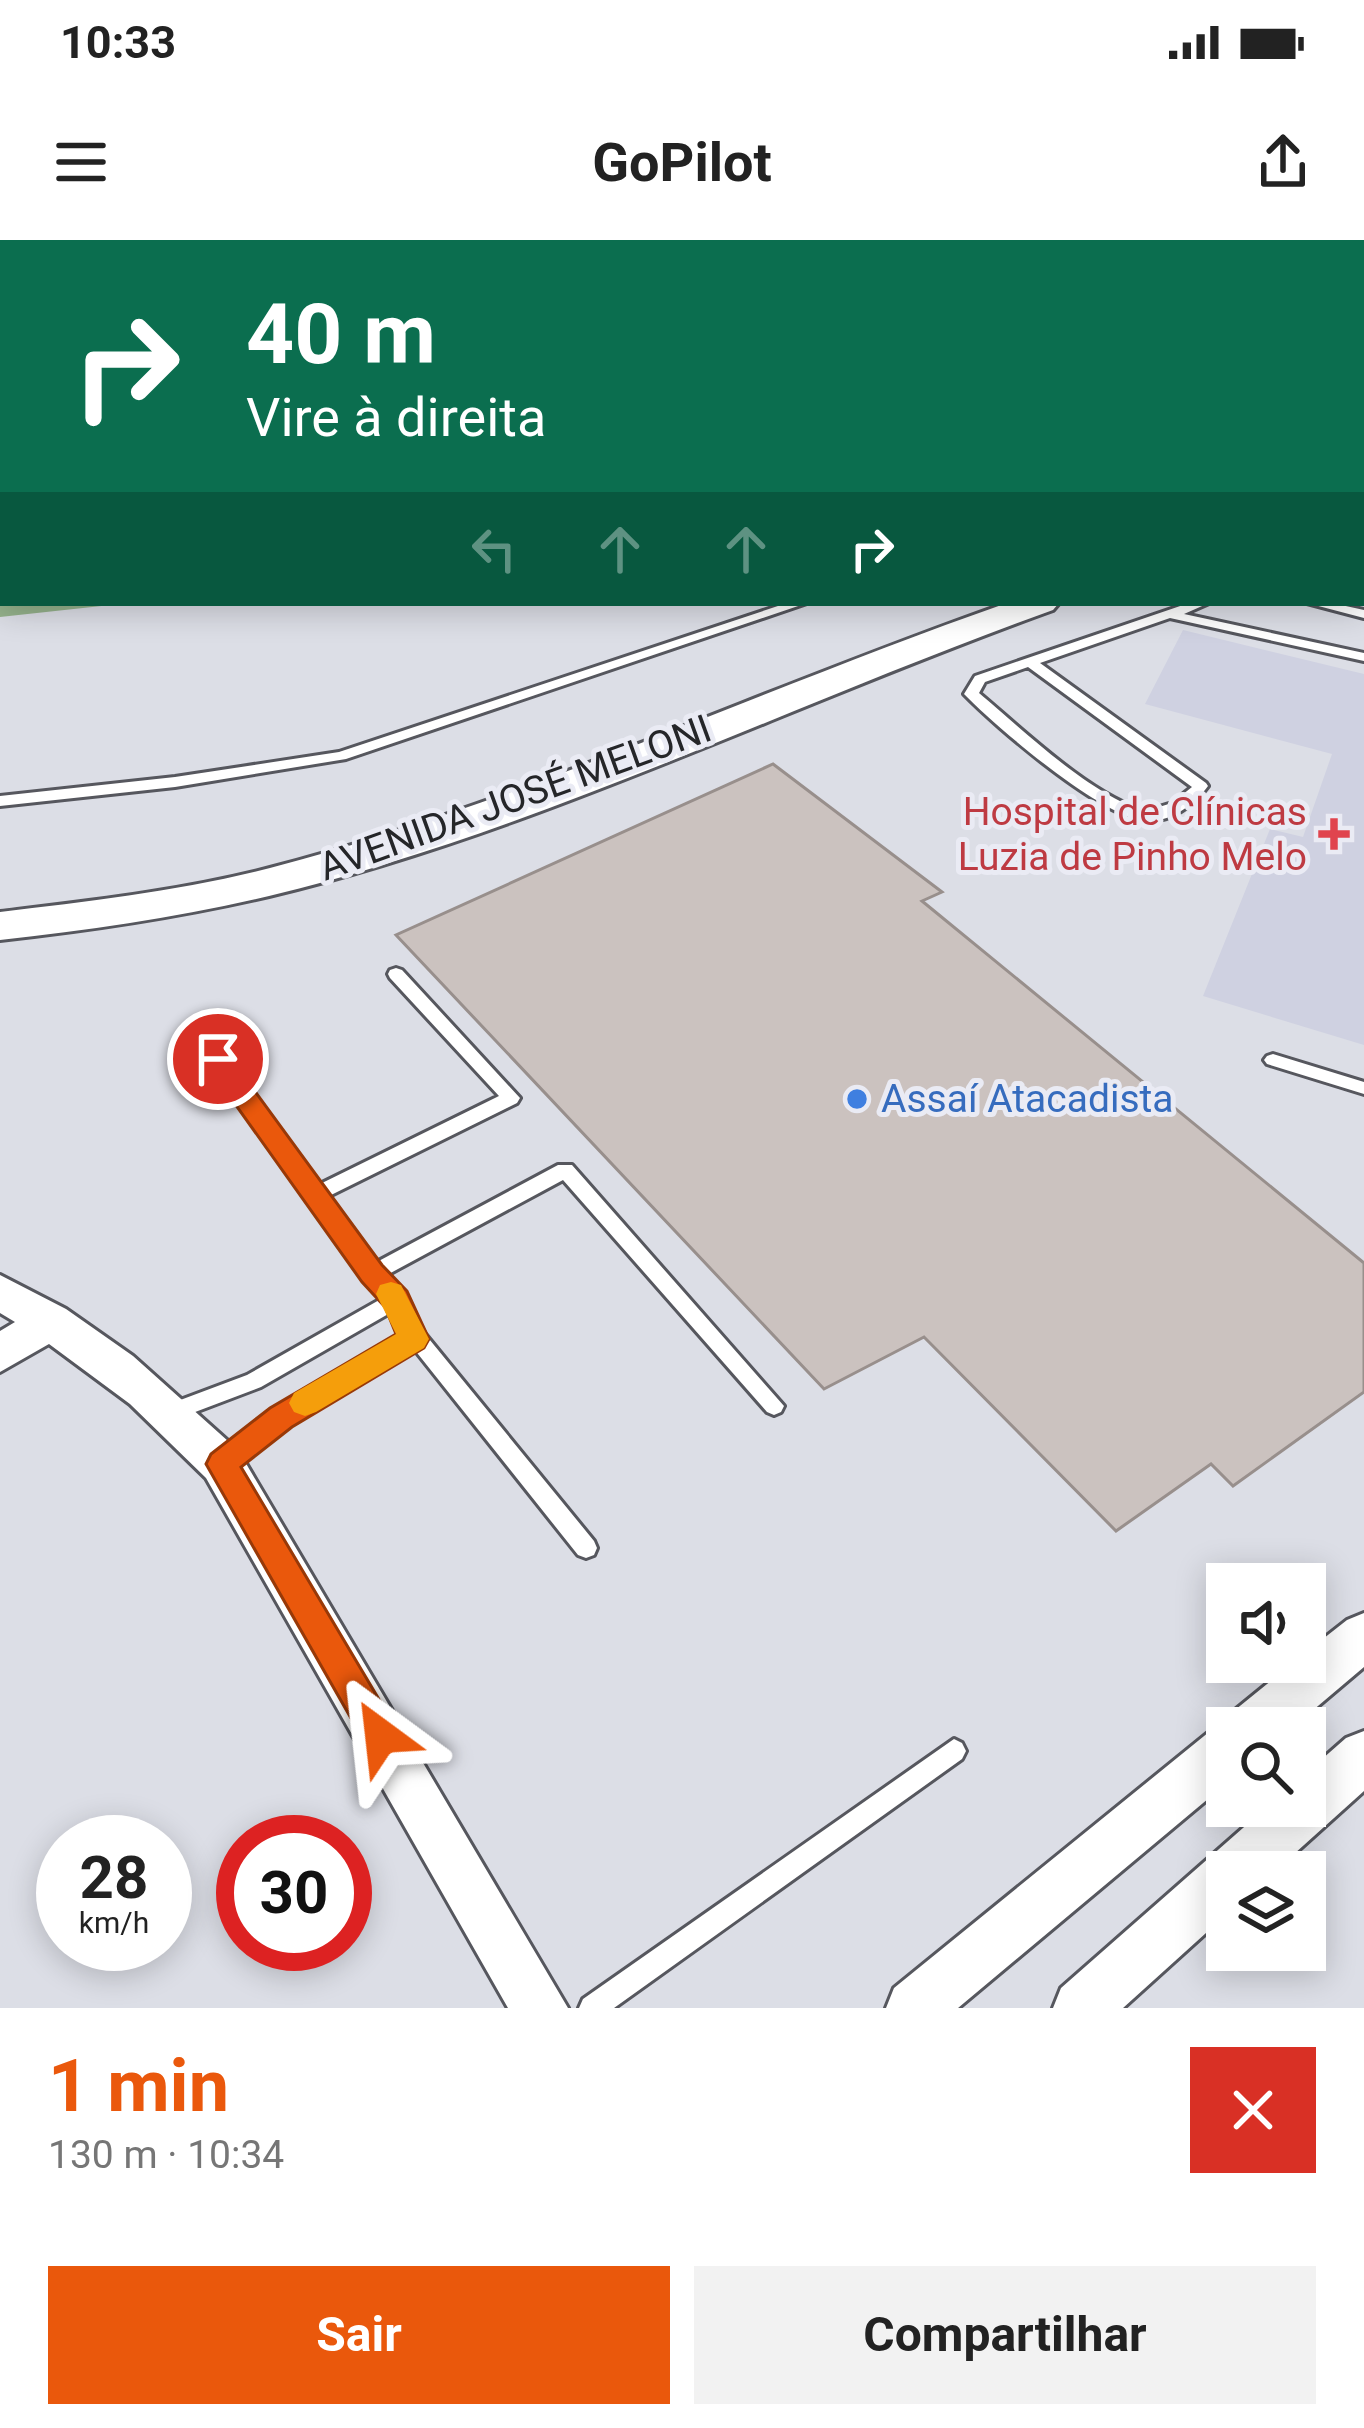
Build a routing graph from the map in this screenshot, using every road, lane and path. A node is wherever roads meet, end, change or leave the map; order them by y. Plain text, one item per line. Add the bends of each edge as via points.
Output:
1 (791, 606) edge
2 (1026, 606) edge
3 (1194, 606) edge
4 (1328, 606) edge
5 (1172, 614) junction
6 (1364, 614) edge
7 (1364, 657) edge
8 (1030, 662) junction
9 (0, 801) edge
10 (0, 926) edge
11 (396, 974) dead end
12 (218, 1059) dead end
13 (1273, 1060) dead end
14 (1364, 1088) edge
15 (318, 1193) junction
16 (372, 1274) junction
17 (0, 1292) edge
18 (397, 1300) junction
19 (51, 1321) junction
20 (413, 1339) junction
21 (0, 1354) edge
22 (774, 1406) dead end
23 (174, 1411) junction
24 (222, 1464) junction
25 (586, 1548) dead end
26 (1364, 1636) edge
27 (1278, 1707) edge
28 (954, 1751) dead end
29 (1364, 1756) edge
30 (1206, 1767) edge
31 (1257, 1851) edge
32 (1206, 1896) edge
33 (539, 2008) edge
34 (592, 2008) edge
35 (914, 2008) edge
36 (1081, 2008) edge

1 - 9 lane via 341,756
2 - 10 street, AVENIDA JOSÉ MELONI via 424,838 213,896
3 - 5 lane
4 - 6 lane
5 - 7 lane
5 - 8 lane
8 - 8 lane via 980,679 971,694 1117,808 1148,816 1190,801 1202,786
11 - 15 lane via 511,1098
12 - 15 lane
13 - 14 lane
15 - 16 lane
16 - 18 lane
16 - 22 lane via 565,1170
17 - 19 street
18 - 20 lane
18 - 23 lane via 254,1381
19 - 21 street
19 - 23 street
20 - 24 lane via 281,1417
20 - 25 lane
23 - 24 street
24 - 33 street
26 - 27 street
28 - 34 lane
29 - 31 street
30 - 35 street
32 - 36 street

